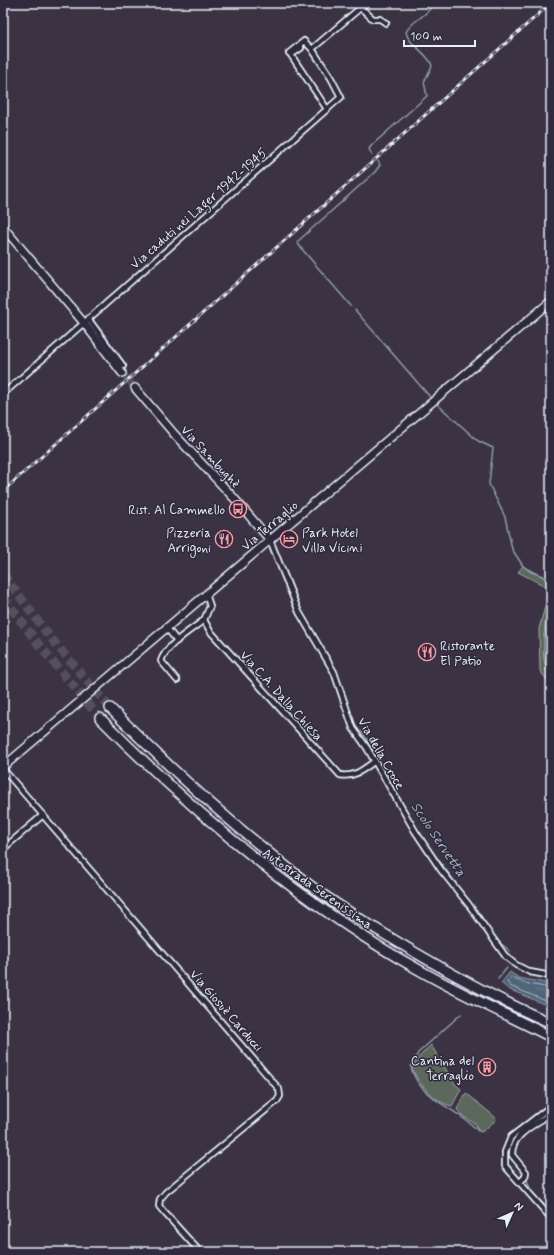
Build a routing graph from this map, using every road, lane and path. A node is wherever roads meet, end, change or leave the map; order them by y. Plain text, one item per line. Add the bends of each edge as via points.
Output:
1 (366, 3) edge
2 (361, 8) junction
3 (386, 22) dead end
4 (301, 48) dead end
5 (312, 49) junction
6 (289, 53) dead end
7 (327, 109) junction
8 (3, 227) edge
9 (551, 301) edge
10 (86, 321) junction
11 (122, 370) tunnel mouth
12 (135, 388) tunnel mouth
13 (3, 394) edge
14 (270, 540) junction
15 (206, 594) junction
16 (204, 620) junction
17 (166, 627) junction
18 (177, 641) junction
19 (177, 680) dead end
20 (110, 708) tunnel mouth
21 (100, 718) tunnel mouth
22 (375, 762) junction
23 (3, 768) edge
24 (43, 815) junction
25 (3, 849) edge
26 (551, 976) edge
27 (551, 1023) edge
28 (551, 1037) edge
29 (551, 1106) edge
30 (551, 1113) edge
31 (520, 1183) junction
32 (551, 1218) edge
33 (200, 1252) edge

1 - 2 street
2 - 3 street via 374,19
2 - 5 street
4 - 7 street via 291,55
5 - 6 street via 304,41
5 - 7 street, Via caduti nei Lager 1942-1945 via 332,78 341,97
7 - 10 street, Via caduti nei Lager 1942-1945
8 - 10 main road
9 - 14 main road, Via Terraglio
10 - 11 main road
10 - 13 street, Via caduti nei Lager 1942-1945
12 - 14 main road, Via Sambughè
14 - 15 main road, Via Terraglio
14 - 22 street, Via della Croce via 299,612 334,672 353,728
15 - 16 street via 209,604
15 - 17 main road, Via Terraglio
16 - 18 street
16 - 22 street, Via C.A. Dalla Chiesa via 224,648 340,775 354,775
17 - 18 street
17 - 23 main road, Via Terraglio
18 - 19 street via 163,654 161,661
20 - 27 highway, Autostrada Serenissima via 220,813 308,884 429,961
21 - 28 highway, Autostrada Serenissima via 208,822 300,893 422,972
22 - 26 street, Via della Croce via 436,864 506,957 530,972
23 - 24 street, Via Giosuè Carducci
24 - 25 street
24 - 33 street, Via Giosuè Carducci via 279,1089 280,1096 277,1101 160,1199 159,1206
29 - 31 street via 519,1129 511,1137 504,1152 505,1166
30 - 31 street via 524,1132 515,1142 512,1156 526,1172
31 - 32 street

